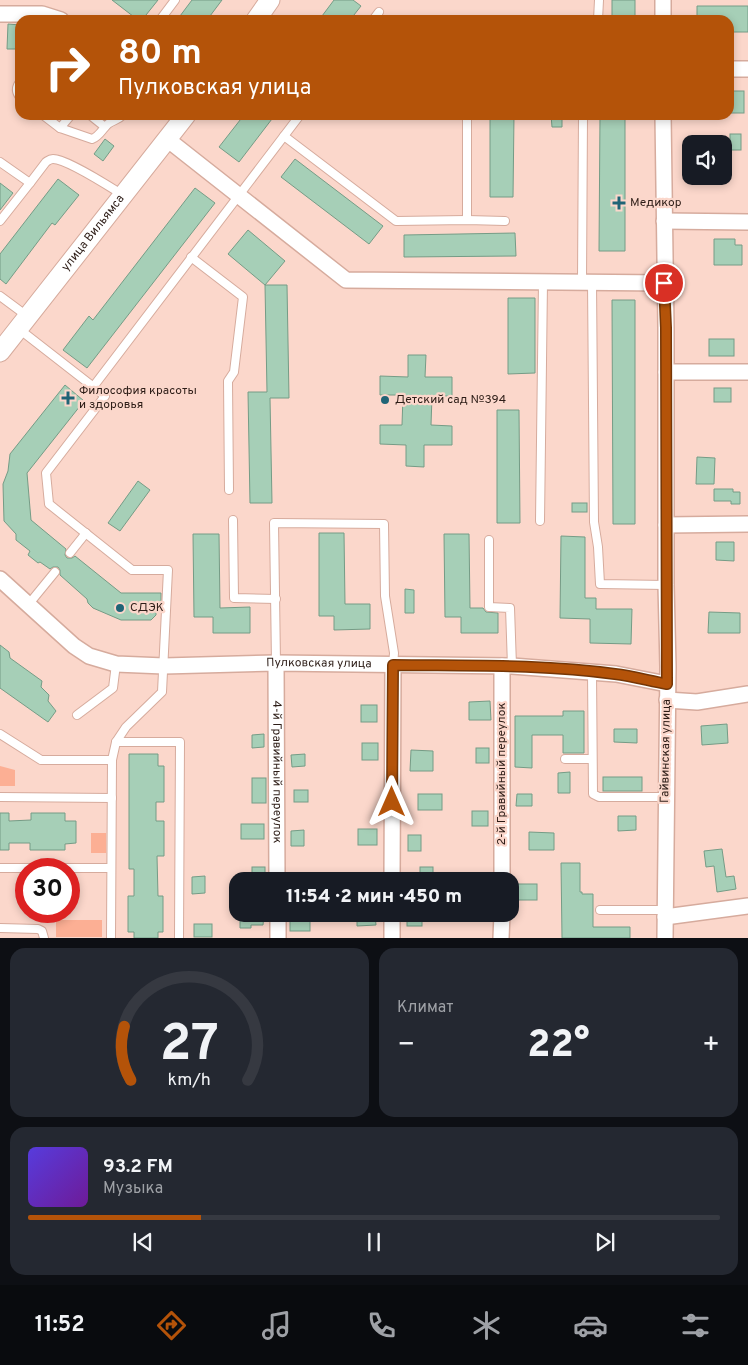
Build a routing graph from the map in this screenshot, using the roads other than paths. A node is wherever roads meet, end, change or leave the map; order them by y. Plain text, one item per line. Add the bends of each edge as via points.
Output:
1 (176, 0) edge
2 (270, 0) edge
3 (599, 0) edge
4 (663, 0) edge
5 (379, 12) dead end
6 (0, 14) edge
7 (45, 15) edge
8 (164, 15) edge
9 (260, 15) edge
10 (377, 15) edge
11 (598, 15) edge
12 (663, 15) edge
13 (734, 69) edge
14 (748, 69) edge
15 (50, 120) edge
16 (67, 120) edge
17 (96, 120) edge
18 (118, 120) edge
19 (182, 120) edge
20 (296, 120) edge
21 (467, 120) edge
22 (583, 120) edge
23 (663, 120) edge
24 (105, 127) junction
25 (60, 128) junction
26 (284, 136) junction
27 (167, 140) junction
28 (0, 162) edge
29 (30, 183) junction
30 (238, 195) junction
31 (123, 196) junction
32 (467, 220) junction
33 (0, 221) edge
34 (505, 221) dead end
35 (664, 221) junction
36 (748, 222) edge
37 (191, 257) junction
38 (543, 282) junction
39 (587, 282) junction
40 (664, 283) junction
41 (0, 296) edge
42 (22, 322) junction
43 (0, 352) edge
44 (666, 372) junction
45 (748, 372) edge
46 (93, 386) junction
47 (229, 490) dead end
48 (232, 520) dead end
49 (540, 521) dead end
50 (748, 524) edge
51 (666, 525) junction
52 (86, 534) junction
53 (489, 540) dead end
54 (70, 553) dead end
55 (55, 572) dead end
56 (0, 580) edge
57 (666, 585) junction
58 (276, 600) junction
59 (28, 606) junction
60 (276, 663) junction
61 (116, 664) junction
62 (393, 665) junction
63 (164, 666) junction
64 (506, 666) junction
65 (592, 672) junction
66 (667, 684) junction
67 (748, 694) edge
68 (667, 700) junction
69 (78, 715) dead end
70 (0, 734) edge
71 (116, 742) junction
72 (112, 760) junction
73 (565, 760) dead end
74 (592, 760) junction
75 (0, 797) edge
76 (666, 797) junction
77 (112, 798) junction
78 (0, 868) edge
79 (112, 868) junction
80 (277, 872) edge
81 (392, 872) edge
82 (502, 872) edge
83 (748, 906) edge
84 (600, 910) dead end
85 (665, 913) junction
86 (278, 922) edge
87 (392, 922) edge
88 (502, 922) edge
89 (0, 928) edge
90 (44, 938) edge
91 (111, 938) edge
92 (179, 938) edge
93 (278, 938) edge
94 (392, 938) edge
95 (501, 938) edge
96 (665, 938) edge

1 - 8 lane
2 - 9 street
3 - 11 lane
4 - 12 street
5 - 10 lane
6 - 7 street
13 - 14 street
15 - 25 lane
16 - 25 lane
17 - 24 lane
18 - 24 lane
19 - 27 street, улица Вильямса
20 - 26 lane
21 - 32 lane
22 - 39 lane
23 - 35 street, Гайвинская улица
24 - 25 lane via 92,139
26 - 30 lane
26 - 32 lane via 396,221
27 - 30 street
27 - 31 street, улица Вильямса
28 - 29 lane
29 - 31 lane via 46,162 54,159 97,178
29 - 33 lane
30 - 37 lane
30 - 38 street via 346,280
31 - 42 street, улица Вильямса
32 - 34 lane
35 - 36 street
35 - 40 street, Гайвинская улица
37 - 46 lane
37 - 47 lane via 244,297 234,372 228,381
38 - 39 street
38 - 49 lane
39 - 40 street
39 - 57 lane via 594,522 600,584
40 - 44 street, Гайвинская улица
41 - 42 lane
42 - 43 street, улица Вильямса
42 - 46 lane
44 - 45 street
44 - 51 street, Гайвинская улица
46 - 52 lane via 105,396 46,472 48,504
48 - 58 lane via 234,598
50 - 51 street
51 - 57 street, Гайвинская улица
52 - 54 lane
52 - 63 lane via 132,570 168,570
53 - 64 lane via 489,607 510,608
55 - 59 lane
56 - 59 street, Пулковская улица
57 - 66 street, Гайвинская улица
58 - 60 lane
58 - 62 lane via 274,523 384,524 385,596
59 - 61 street, Пулковская улица via 89,656
60 - 62 street, Пулковская улица
60 - 63 street, Пулковская улица
60 - 80 street, 4-й Гравийный переулок
61 - 63 street, Пулковская улица
61 - 69 lane via 113,688
62 - 64 street, Пулковская улица
62 - 81 street
63 - 71 lane via 162,692 126,727
64 - 65 street, Пулковская улица
64 - 82 street, 2-й Гравийный переулок
65 - 66 street, Пулковская улица
65 - 74 lane
66 - 68 street, Гайвинская улица
67 - 68 street via 697,702
68 - 76 street, Гайвинская улица
70 - 72 lane via 41,760
71 - 72 lane
71 - 92 lane via 180,742
72 - 77 lane
73 - 74 lane
74 - 76 lane via 595,796
75 - 77 lane
76 - 85 street, Гайвинская улица
77 - 79 lane
78 - 79 lane
79 - 91 lane
83 - 85 street
84 - 85 lane
85 - 96 street, Гайвинская улица
86 - 93 street
87 - 94 street
88 - 95 street
89 - 90 lane via 38,929

